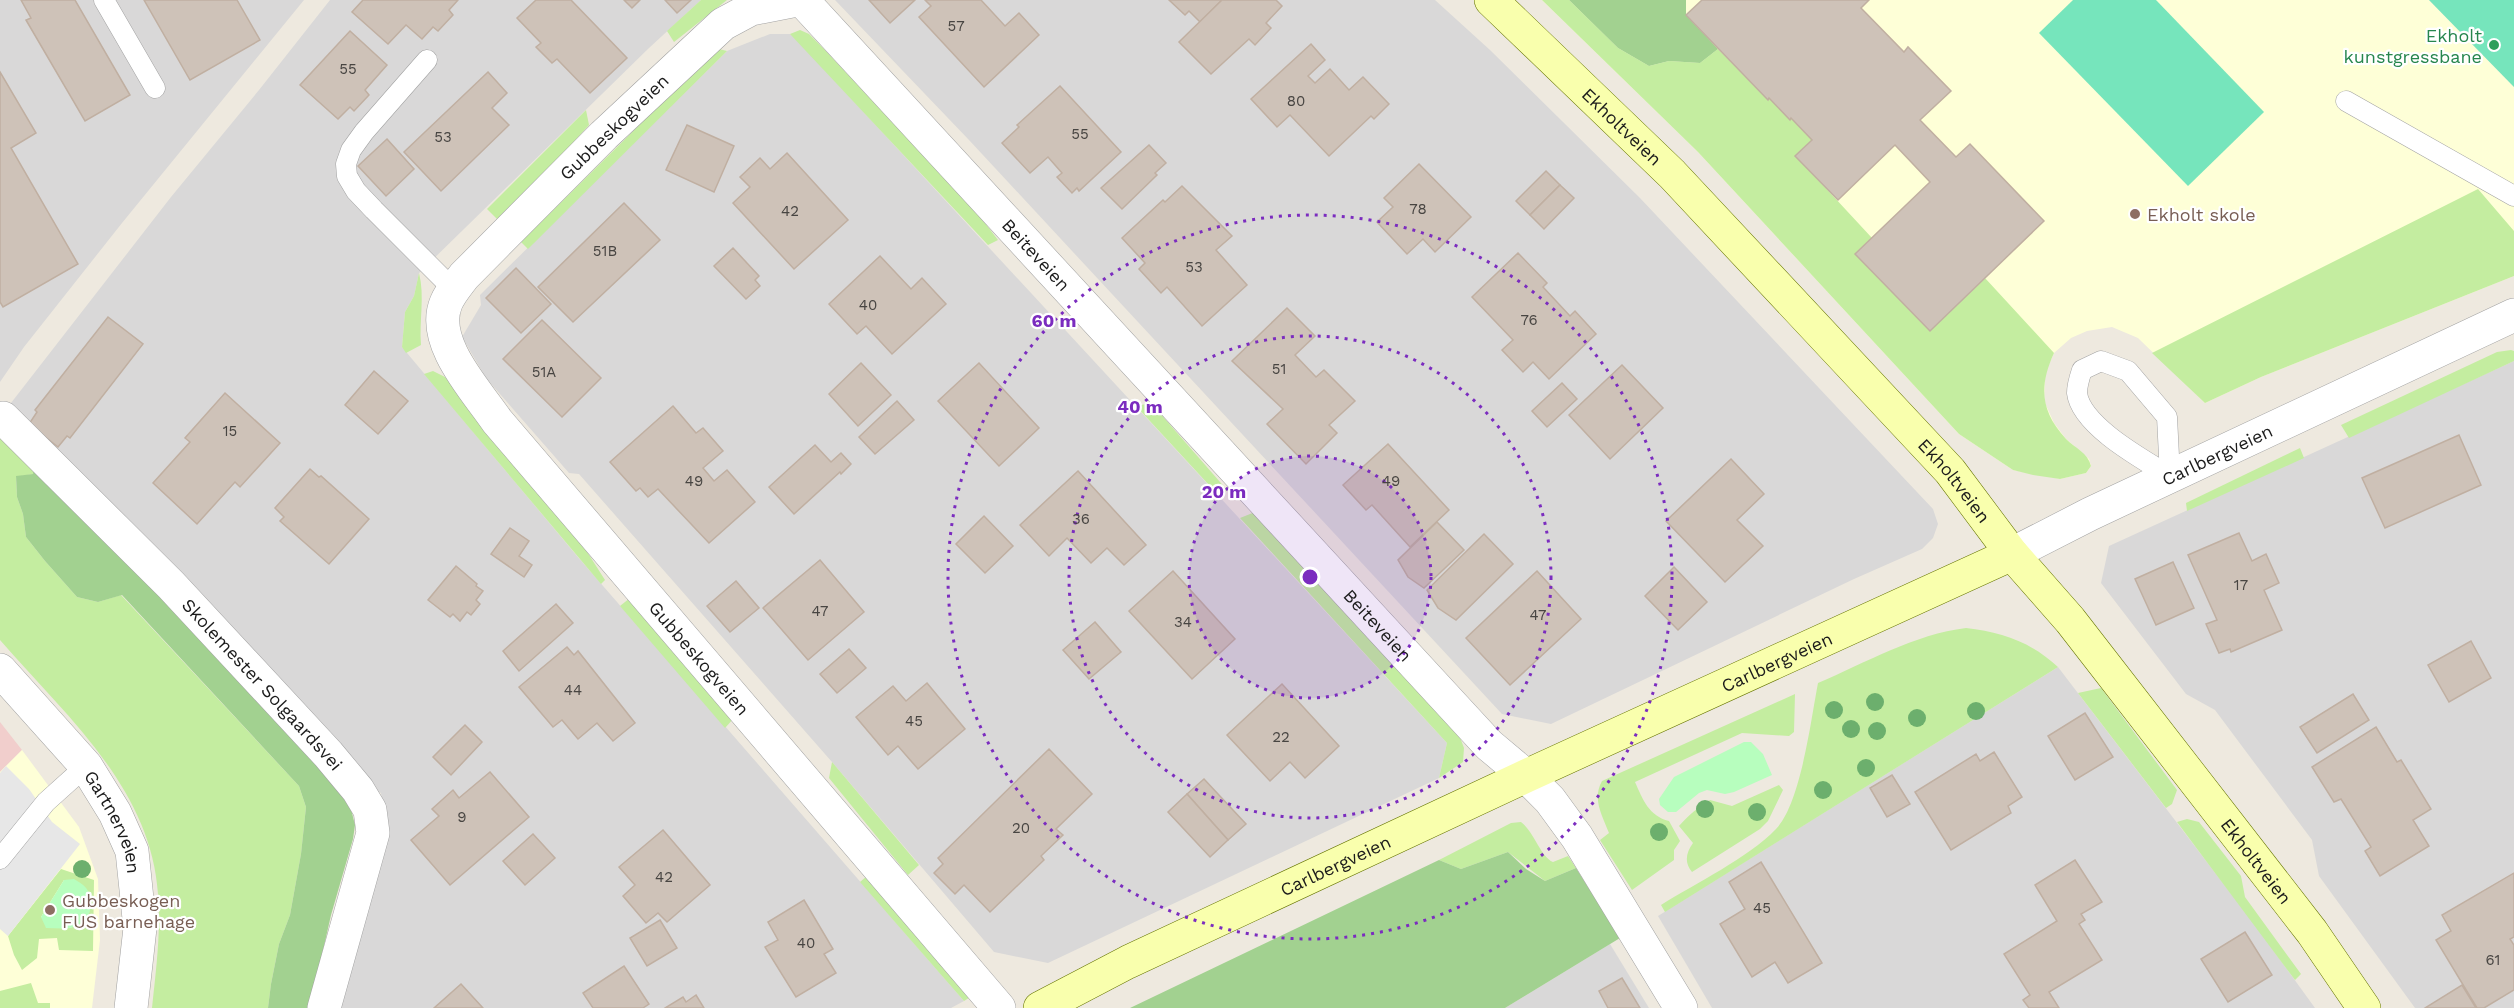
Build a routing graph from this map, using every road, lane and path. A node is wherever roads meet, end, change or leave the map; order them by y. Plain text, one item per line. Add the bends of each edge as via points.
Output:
1 (104, 0) edge
2 (797, 0) edge
3 (802, 0) edge
4 (1491, 0) edge
5 (427, 60) dead end
6 (155, 88) dead end
7 (2346, 101) dead end
8 (2514, 196) edge
9 (454, 290) junction
10 (2514, 315) edge
11 (3, 418) dead end
12 (2170, 476) junction
13 (2012, 554) junction
14 (0, 670) edge
15 (86, 766) junction
16 (1526, 776) junction
17 (0, 860) edge
18 (131, 1008) edge
19 (324, 1008) edge
20 (999, 1008) edge
21 (1040, 1008) edge
22 (1682, 1008) edge
23 (2364, 1008) edge

1 - 6 lane
2 - 9 street, Gubbeskogveien via 751,9 723,24 604,135
3 - 16 street, Beiteveien via 1489,745
4 - 13 street, Ekholtveien via 1695,200 1950,471
5 - 9 lane via 351,150 347,176 356,191
7 - 8 lane
9 - 20 street, Gubbeskogveien via 442,319 446,346 497,421
10 - 12 street, Carlbergveien
11 - 19 street, Skolemester Solgaardsvei via 187,602 328,754 370,810 372,833
12 - 12 lane via 2167,417 2128,371 2102,361 2082,370 2077,393 2101,431
12 - 13 street, Carlbergveien
13 - 16 street, Carlbergveien
13 - 23 street, Ekholtveien via 2070,620 2312,933
14 - 15 street, Gartnerveien
15 - 17 lane via 46,802
15 - 18 street, Gartnerveien via 115,813 132,851 140,928
16 - 21 street, Carlbergveien via 1128,962
16 - 22 street, Beiteveien via 1550,800 1577,837

